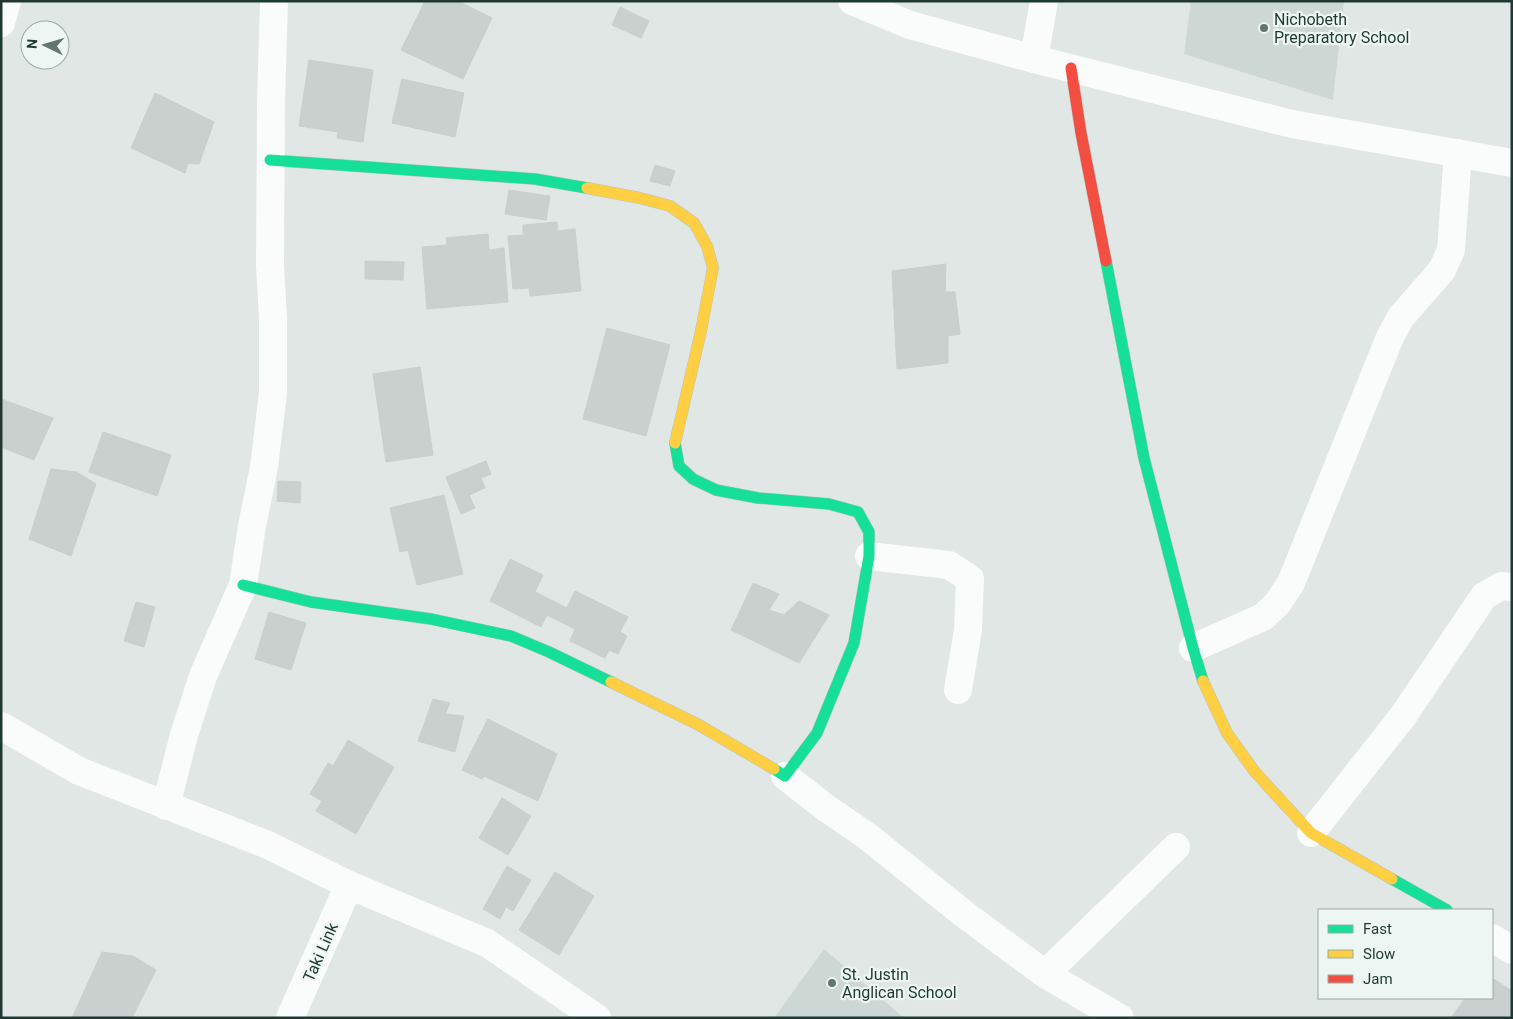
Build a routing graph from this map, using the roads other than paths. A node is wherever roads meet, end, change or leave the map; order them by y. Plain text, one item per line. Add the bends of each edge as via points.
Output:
1 (7, 1) edge
2 (274, 1) edge
3 (852, 1) edge
4 (1044, 1) edge
5 (1, 23) edge
6 (1034, 59) junction
7 (1071, 68) junction
8 (1458, 153) junction
9 (270, 160) junction
10 (1512, 163) edge
11 (869, 556) junction
12 (243, 585) junction
13 (1512, 587) edge
14 (1193, 648) junction
15 (958, 690) dead end
16 (1, 726) edge
17 (785, 776) junction
18 (166, 806) junction
19 (1311, 834) junction
20 (1176, 847) dead end
21 (349, 885) junction
22 (1445, 909) edge
23 (1493, 939) edge
24 (1512, 950) edge
25 (1045, 974) junction
26 (290, 1018) edge
27 (597, 1018) edge
28 (1120, 1018) edge

1 - 5 street
2 - 9 street
3 - 6 street via 910,25
4 - 6 street
6 - 7 street
7 - 8 street via 1292,124
7 - 14 street via 1080,133 1144,458
8 - 10 street
8 - 14 street via 1450,250 1442,270 1401,318 1390,337 1291,583 1277,604 1263,617
9 - 11 street via 535,179 670,206 694,223 707,246 713,268 675,440 679,466 692,479 716,490 758,498 829,504 858,512 869,532
9 - 12 street via 273,393 264,467
11 - 15 street via 950,565 970,579 968,630
11 - 17 street via 854,642 817,733
12 - 17 street via 311,602 431,619 511,636 700,725
12 - 18 street via 203,676
13 - 19 street via 1501,586 1484,596 1403,716
14 - 19 street via 1205,686 1227,733 1255,772
16 - 18 street via 79,772
17 - 25 street
18 - 21 street via 268,846
19 - 22 street
20 - 25 street
21 - 26 street, Taki Link
21 - 27 street via 487,943
23 - 24 street
25 - 28 street

